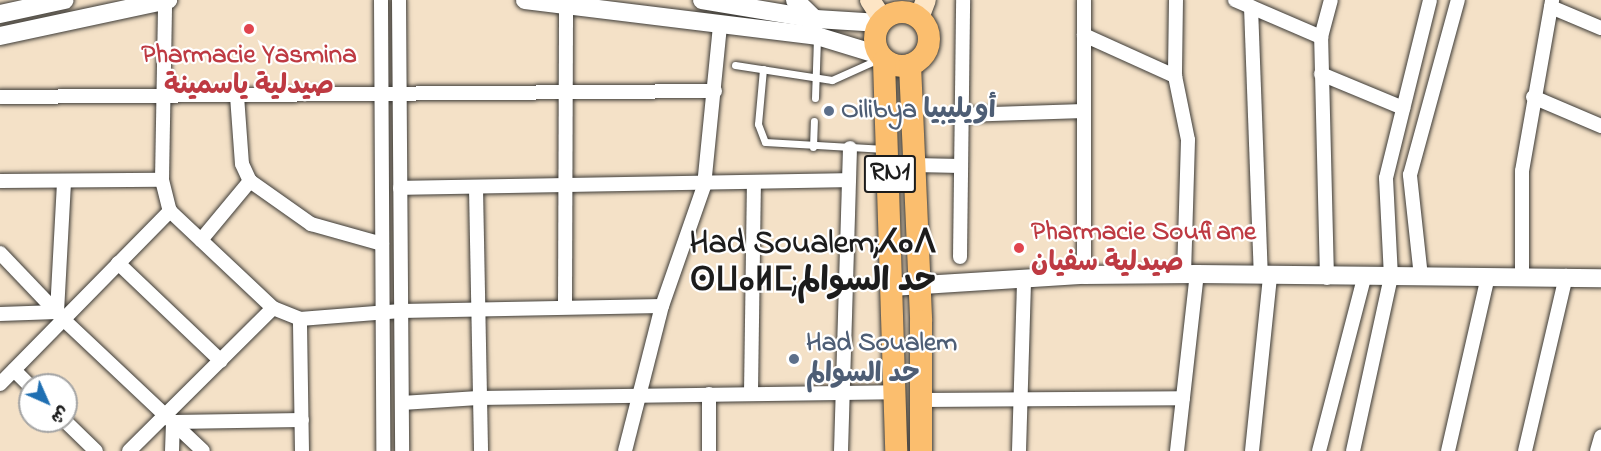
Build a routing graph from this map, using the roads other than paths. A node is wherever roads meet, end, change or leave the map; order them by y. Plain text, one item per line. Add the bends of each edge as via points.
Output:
1 (65, 0) edge
2 (167, 0) edge
3 (381, 0) edge
4 (399, 0) edge
5 (525, 0) edge
6 (702, 0) edge
7 (795, 0) edge
8 (870, 0) edge
9 (963, 0) edge
10 (1084, 0) edge
11 (1176, 0) edge
12 (1235, 0) edge
13 (1330, 0) edge
14 (1430, 0) edge
15 (1458, 0) edge
16 (1552, 4) edge
17 (566, 6) junction
18 (1251, 7) junction
19 (9, 8) edge
20 (916, 8) edge
21 (884, 15) edge
22 (720, 27) junction
23 (817, 28) junction
24 (1601, 28) edge
25 (1084, 35) junction
26 (0, 36) edge
27 (1321, 37) junction
28 (882, 58) junction
29 (735, 65) dead end
30 (910, 65) junction
31 (763, 69) junction
32 (1321, 74) junction
33 (1175, 76) junction
34 (816, 78) junction
35 (566, 91) junction
36 (715, 91) junction
37 (382, 94) junction
38 (402, 94) junction
39 (237, 96) junction
40 (0, 97) edge
41 (163, 97) junction
42 (1533, 97) junction
43 (815, 98) dead end
44 (1402, 108) junction
45 (1084, 111) junction
46 (962, 115) junction
47 (814, 121) dead end
48 (1601, 126) edge
49 (813, 147) junction
50 (850, 148) junction
51 (889, 150) junction
52 (914, 165) junction
53 (961, 166) junction
54 (162, 180) junction
55 (849, 180) junction
56 (0, 181) edge
57 (64, 181) junction
58 (250, 181) junction
59 (754, 184) junction
60 (568, 185) junction
61 (704, 186) junction
62 (400, 188) junction
63 (476, 189) junction
64 (170, 211) junction
65 (201, 240) junction
66 (382, 244) junction
67 (0, 253) edge
68 (960, 257) dead end
69 (118, 263) junction
70 (1190, 274) junction
71 (1084, 275) junction
72 (1266, 276) junction
73 (1566, 276) junction
74 (1391, 277) junction
75 (1421, 277) junction
76 (1522, 277) junction
77 (1327, 278) junction
78 (1364, 278) junction
79 (1488, 278) junction
80 (1601, 278) edge
81 (1024, 279) junction
82 (920, 285) junction
83 (891, 287) junction
84 (565, 306) junction
85 (662, 306) junction
86 (273, 308) junction
87 (476, 310) junction
88 (401, 311) junction
89 (381, 313) junction
90 (0, 314) edge
91 (60, 315) junction
92 (300, 319) junction
93 (220, 361) junction
94 (14, 370) junction
95 (18, 374) edge
96 (0, 384) edge
97 (895, 392) junction
98 (751, 393) junction
99 (843, 393) junction
100 (638, 394) junction
101 (710, 394) junction
102 (478, 398) junction
103 (1183, 398) junction
104 (921, 400) junction
105 (1021, 401) junction
106 (402, 403) junction
107 (169, 419) junction
108 (302, 420) junction
109 (77, 433) edge
110 (1601, 437) edge
111 (96, 451) edge
112 (129, 451) edge
113 (172, 451) edge
114 (203, 451) edge
115 (302, 451) edge
116 (383, 451) edge
117 (402, 451) edge
118 (481, 451) edge
119 (625, 451) edge
120 (710, 451) edge
121 (841, 451) edge
122 (896, 451) edge
123 (921, 451) edge
124 (1018, 451) edge
125 (1178, 451) edge
126 (1252, 451) edge
127 (1319, 451) edge
128 (1353, 451) edge
129 (1448, 451) edge
130 (1525, 451) edge
131 (1598, 451) edge

1 - 19 street
2 - 26 street
2 - 41 street
3 - 37 street
4 - 38 street
5 - 17 street
6 - 23 street
7 - 23 street
8 - 21 main road
9 - 46 street
10 - 25 street
11 - 33 street
12 - 18 street
13 - 27 street
14 - 44 street
15 - 75 street via 1410,175
16 - 24 street
16 - 42 street
17 - 22 street
17 - 35 street
18 - 27 street
18 - 72 street
20 - 21 main road
20 - 30 main road via 929,34 929,44 919,61
21 - 23 street
21 - 28 main road, RN1 via 874,39
22 - 23 street
22 - 36 street
23 - 28 street
23 - 34 lane
25 - 33 street
25 - 45 street
27 - 32 street
28 - 30 main road via 897,66
28 - 34 lane via 840,79
28 - 51 main road, RN1
29 - 31 lane
30 - 52 main road, RN1
31 - 34 lane
31 - 49 lane via 758,124 762,138 774,145
32 - 44 street
32 - 77 street
33 - 70 street via 1188,140
34 - 43 lane
35 - 36 street
35 - 38 street
35 - 60 street
36 - 61 street
37 - 38 street
37 - 39 street
37 - 66 street
38 - 62 street
39 - 41 street
39 - 58 street via 242,165
40 - 41 street
41 - 54 street
42 - 48 street
42 - 76 street via 1522,171
44 - 74 street via 1386,178
45 - 46 street
45 - 71 street
46 - 53 street
47 - 49 lane
49 - 50 lane
50 - 51 lane
50 - 55 street
51 - 83 main road, RN1
52 - 53 street
52 - 82 main road, RN1
53 - 68 street
54 - 57 street
54 - 64 street
55 - 59 street
55 - 99 street
56 - 57 street
57 - 91 street
58 - 65 street
58 - 66 street via 311,224
59 - 61 street
59 - 98 street
60 - 61 street
60 - 63 street
60 - 84 street
61 - 85 street
62 - 63 street
62 - 88 street
63 - 87 street
64 - 65 street
64 - 69 street
65 - 86 street
66 - 89 street
67 - 91 street
69 - 91 street
69 - 93 street
70 - 71 street
70 - 72 street
70 - 103 street
71 - 81 street
72 - 77 street
72 - 126 street
73 - 76 street
73 - 80 street
73 - 130 street
74 - 75 street
74 - 78 street
74 - 128 street
75 - 79 street
76 - 79 street
77 - 78 street
78 - 127 street
79 - 129 street
81 - 82 street
81 - 105 street
82 - 83 street
82 - 104 main road, RN1
83 - 97 main road, RN1
84 - 85 street
84 - 87 street
85 - 100 street
86 - 92 street
86 - 93 street
87 - 88 street
87 - 102 street
88 - 89 street
88 - 106 street
89 - 92 street
89 - 116 street
90 - 91 street
91 - 94 street
91 - 107 street
92 - 108 street
93 - 107 street
94 - 95 street
94 - 96 street
97 - 99 street
97 - 122 main road, RN1
98 - 99 street
98 - 101 street
99 - 121 street
100 - 101 street
100 - 102 street
100 - 119 street
101 - 120 street
102 - 106 street
102 - 118 street
103 - 105 street
103 - 125 street
104 - 105 street
104 - 123 main road, RN1
105 - 124 street
106 - 117 street
107 - 108 street
107 - 112 street
107 - 113 street
107 - 114 street
108 - 115 street
109 - 111 street
110 - 131 street

